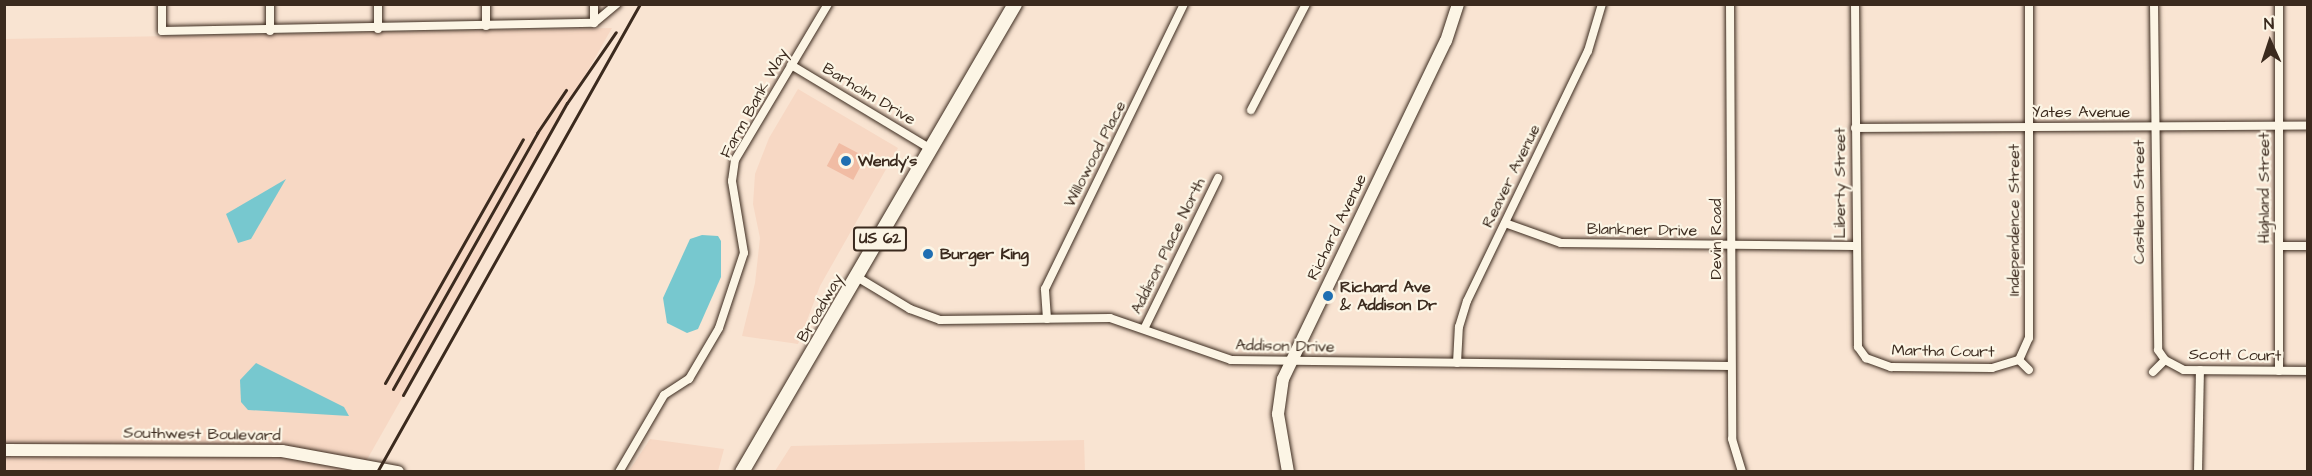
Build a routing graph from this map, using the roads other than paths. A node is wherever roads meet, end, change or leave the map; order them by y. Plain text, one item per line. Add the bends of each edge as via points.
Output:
1 (162, 4) edge
2 (270, 4) edge
3 (378, 4) edge
4 (486, 4) edge
5 (594, 4) edge
6 (617, 4) edge
7 (828, 4) edge
8 (1015, 4) edge
9 (1185, 4) edge
10 (1306, 4) edge
11 (1458, 4) edge
12 (1602, 4) edge
13 (1730, 4) edge
14 (1855, 4) edge
15 (2029, 4) edge
16 (2154, 4) edge
17 (2279, 4) edge
18 (594, 23) junction
19 (486, 26) junction
20 (378, 29) junction
21 (270, 31) junction
22 (791, 65) junction
23 (1251, 110) dead end
24 (2307, 126) edge
25 (2030, 127) junction
26 (2154, 127) junction
27 (2279, 127) junction
28 (1855, 129) junction
29 (932, 149) junction
30 (1218, 178) dead end
31 (1505, 223) junction
32 (1731, 246) junction
33 (1855, 246) junction
34 (2279, 246) junction
35 (2307, 246) edge
36 (857, 277) junction
37 (1047, 319) junction
38 (1145, 327) junction
39 (1866, 358) joint
40 (2019, 360) junction
41 (2165, 360) junction
42 (1290, 361) junction
43 (1457, 363) junction
44 (1731, 366) junction
45 (2029, 370) dead end
46 (2200, 370) junction
47 (2279, 371) junction
48 (2307, 371) edge
49 (2152, 372) dead end
50 (4, 450) edge
51 (398, 471) edge
52 (619, 471) edge
53 (742, 471) edge
54 (1288, 471) edge
55 (1742, 471) edge
56 (2198, 471) edge

1 - 21 street via 162,31
2 - 21 street
3 - 20 street
4 - 19 street
5 - 18 street
6 - 18 street
7 - 22 street, Farm Bank Way
8 - 29 main road, Broadway / US 62
9 - 37 street, Willowood Place via 1046,289
10 - 23 street
11 - 42 street, Richard Avenue via 1446,41
12 - 31 street, Reaver Avenue via 1588,51
13 - 32 street, Devin Road
14 - 28 street, Liberty Street
15 - 25 street, Independence Street
16 - 26 street, Castleton Street
17 - 27 street, Highland Street
18 - 19 street
19 - 20 street
20 - 21 street
22 - 29 street, Barholm Drive
22 - 52 street, Farm Bank Way via 735,160 732,181 744,253 719,328 689,380 664,395
24 - 27 street, Yates Avenue
25 - 26 street, Yates Avenue
25 - 28 street, Yates Avenue
25 - 40 street, Independence Street via 2029,338
26 - 27 street, Yates Avenue
26 - 41 street, Castleton Street via 2155,338
27 - 34 street, Highland Street
28 - 33 street, Liberty Street
29 - 36 main road, Broadway / US 62
30 - 38 street, Addison Place North
31 - 32 street, Blankner Drive via 1561,243
31 - 43 street, Reaver Avenue via 1464,308
32 - 33 street, Blankner Drive
32 - 44 street, Devin Road
33 - 39 street, Liberty Street via 1856,335
34 - 35 street
34 - 47 street, Highland Street
36 - 37 street, Addison Drive via 910,309 940,320
36 - 53 main road, Broadway / US 62
37 - 38 street, Addison Drive via 1110,318
38 - 42 street, Addison Drive via 1209,355
39 - 40 street, Martha Court via 1902,367 2006,368
40 - 45 street
41 - 46 street, Scott Court via 2184,370
41 - 49 street
42 - 43 street, Addison Drive
42 - 54 street, Richard Avenue via 1280,390 1278,414
43 - 44 street, Addison Drive
44 - 55 street, Devin Road via 1732,439
46 - 47 street, Scott Court
46 - 56 street
47 - 48 street, Scott Court
50 - 51 street, Southwest Boulevard via 282,451

